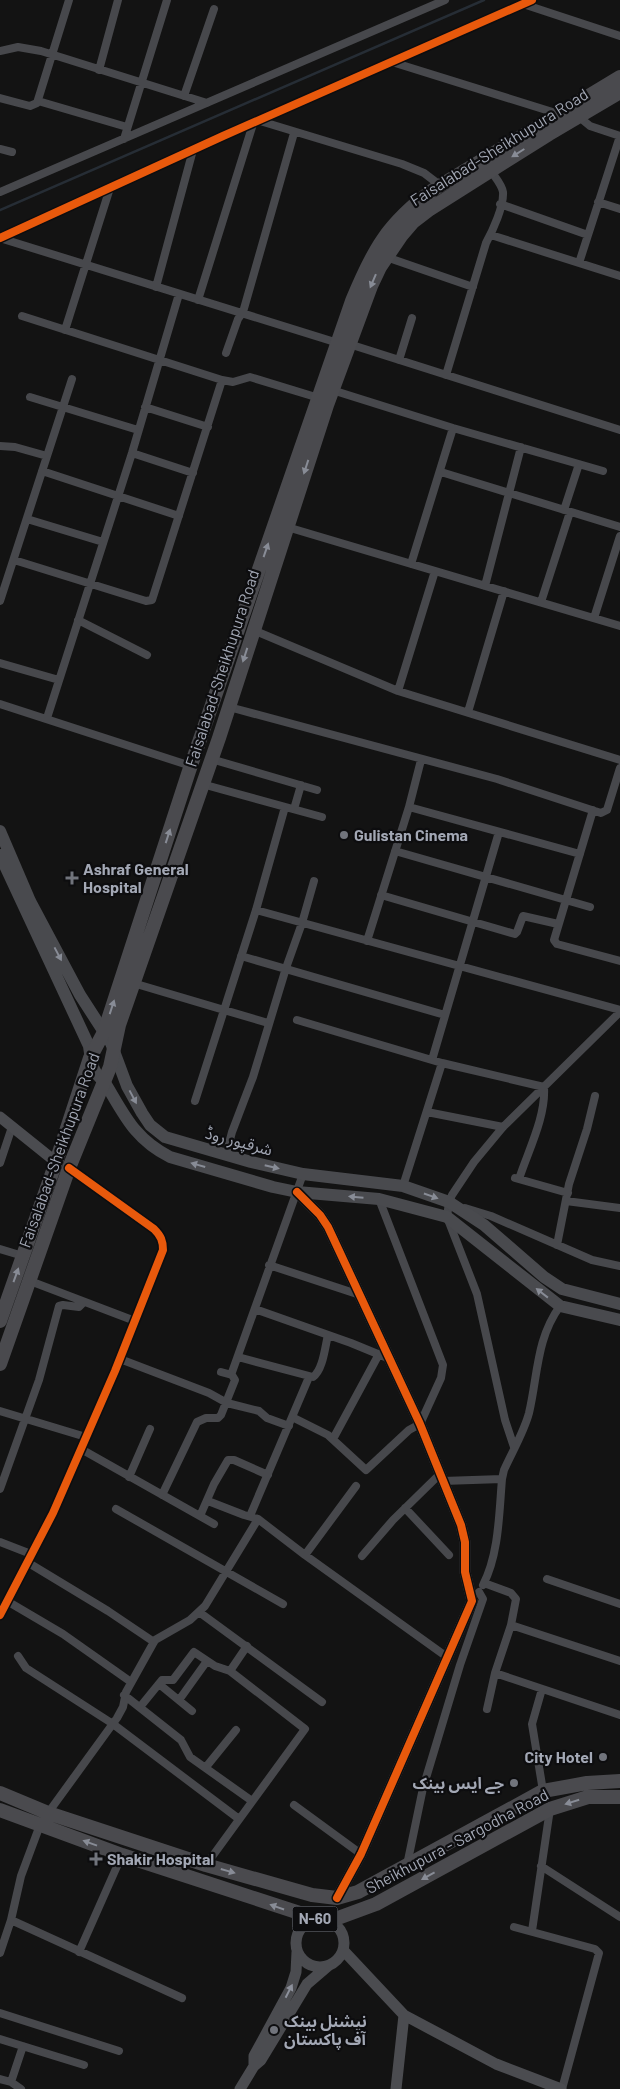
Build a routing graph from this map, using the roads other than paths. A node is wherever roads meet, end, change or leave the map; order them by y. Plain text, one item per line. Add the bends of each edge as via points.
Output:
1 (68, 0) edge
2 (118, 0) edge
3 (167, 0) edge
4 (446, 0) edge
5 (532, 0) edge
6 (523, 4) junction
7 (214, 9) dead end
8 (620, 36) edge
9 (0, 51) edge
10 (52, 54) junction
11 (392, 62) junction
12 (99, 70) junction
13 (620, 77) edge
14 (141, 83) junction
15 (620, 92) edge
16 (184, 96) junction
17 (0, 98) edge
18 (38, 101) junction
19 (207, 103) junction
20 (559, 114) junction
21 (578, 116) junction
22 (256, 122) junction
23 (128, 127) junction
24 (545, 129) junction
25 (294, 133) junction
26 (620, 136) edge
27 (124, 139) junction
28 (0, 149) edge
29 (193, 150) junction
30 (12, 152) dead end
31 (491, 170) junction
32 (441, 186) junction
33 (110, 188) junction
34 (0, 192) edge
35 (598, 202) junction
36 (500, 204) junction
37 (620, 209) edge
38 (491, 235) junction
39 (588, 235) junction
40 (0, 238) edge
41 (386, 258) junction
42 (579, 263) junction
43 (86, 265) junction
44 (620, 276) edge
45 (156, 287) junction
46 (473, 287) junction
47 (179, 294) junction
48 (198, 300) junction
49 (241, 314) junction
50 (22, 316) dead end
51 (412, 318) dead end
52 (65, 330) junction
53 (343, 344) junction
54 (226, 353) dead end
55 (159, 359) junction
56 (398, 360) junction
57 (446, 375) junction
58 (72, 379) dead end
59 (222, 380) junction
60 (332, 390) junction
61 (30, 397) dead end
62 (319, 398) junction
63 (63, 407) junction
64 (145, 407) junction
65 (208, 427) junction
66 (453, 428) junction
67 (138, 430) junction
68 (620, 430) edge
69 (0, 446) edge
70 (521, 447) junction
71 (132, 453) junction
72 (47, 456) junction
73 (579, 464) junction
74 (42, 471) junction
75 (441, 472) junction
76 (603, 472) dead end
77 (193, 473) junction
78 (509, 493) junction
79 (118, 495) junction
80 (567, 511) junction
81 (180, 516) junction
82 (27, 519) junction
83 (287, 527) junction
84 (620, 527) edge
85 (620, 536) edge
86 (103, 542) junction
87 (14, 560) junction
88 (411, 564) junction
89 (435, 571) junction
90 (90, 583) junction
91 (485, 586) junction
92 (504, 591) junction
93 (0, 601) edge
94 (541, 602) junction
95 (594, 618) junction
96 (78, 620) junction
97 (620, 626) edge
98 (253, 630) junction
99 (146, 655) dead end
100 (0, 663) edge
101 (59, 680) junction
102 (398, 691) junction
103 (0, 704) edge
104 (229, 707) junction
105 (468, 712) junction
106 (47, 718) junction
107 (211, 759) junction
108 (421, 760) junction
109 (620, 760) edge
110 (191, 766) junction
111 (620, 768) edge
112 (202, 784) junction
113 (301, 785) junction
114 (317, 790) dead end
115 (285, 807) junction
116 (409, 807) junction
117 (294, 810) junction
118 (593, 810) junction
119 (322, 817) dead end
120 (0, 830) edge
121 (500, 832) junction
122 (395, 851) junction
123 (580, 854) junction
124 (0, 855) edge
125 (486, 877) junction
126 (314, 881) dead end
127 (381, 895) junction
128 (565, 900) junction
129 (590, 907) dead end
130 (256, 910) junction
131 (472, 921) junction
132 (302, 923) junction
133 (558, 924) junction
134 (367, 941) junction
135 (241, 956) junction
136 (620, 961) edge
137 (459, 966) junction
138 (286, 968) junction
139 (133, 983) junction
140 (224, 1010) junction
141 (620, 1011) edge
142 (445, 1015) junction
143 (296, 1020) dead end
144 (268, 1023) junction
145 (104, 1032) junction
146 (114, 1051) junction
147 (90, 1058) junction
148 (432, 1060) junction
149 (442, 1062) junction
150 (104, 1082) junction
151 (544, 1087) junction
152 (595, 1096) dead end
153 (195, 1101) dead end
154 (427, 1112) junction
155 (0, 1117) edge
156 (12, 1127) junction
157 (503, 1127) junction
158 (164, 1137) junction
159 (2, 1150) edge
160 (156, 1150) junction
161 (226, 1156) junction
162 (56, 1162) junction
163 (0, 1164) edge
164 (69, 1168) junction
165 (302, 1174) junction
166 (403, 1186) junction
167 (297, 1192) junction
168 (567, 1197) junction
169 (379, 1200) junction
170 (449, 1202) junction
171 (620, 1208) edge
172 (447, 1217) junction
173 (557, 1245) junction
174 (0, 1249) edge
175 (23, 1256) junction
176 (270, 1265) junction
177 (620, 1266) edge
178 (30, 1280) junction
179 (360, 1295) junction
180 (3, 1302) edge
181 (84, 1302) junction
182 (620, 1304) edge
183 (560, 1306) junction
184 (255, 1309) junction
185 (620, 1320) edge
186 (0, 1321) edge
187 (135, 1321) junction
188 (328, 1335) junction
189 (379, 1354) junction
190 (238, 1357) junction
191 (120, 1359) junction
192 (390, 1359) junction
193 (0, 1364) edge
194 (221, 1372) dead end
195 (231, 1375) junction
196 (309, 1377) junction
197 (227, 1403) junction
198 (0, 1411) edge
199 (292, 1417) junction
200 (26, 1419) junction
201 (420, 1424) junction
202 (289, 1426) junction
203 (150, 1429) dead end
204 (86, 1437) junction
205 (333, 1439) junction
206 (514, 1447) junction
207 (81, 1449) junction
208 (268, 1475) junction
209 (129, 1477) junction
210 (442, 1478) junction
211 (502, 1479) junction
212 (356, 1486) dead end
213 (0, 1489) edge
214 (162, 1495) junction
215 (208, 1501) junction
216 (405, 1508) junction
217 (116, 1509) dead end
218 (200, 1516) junction
219 (254, 1518) junction
220 (214, 1524) dead end
221 (0, 1542) edge
222 (31, 1554) junction
223 (305, 1555) junction
224 (449, 1555) dead end
225 (362, 1556) dead end
226 (27, 1562) junction
227 (226, 1570) junction
228 (547, 1579) dead end
229 (484, 1583) junction
230 (475, 1597) junction
231 (7, 1601) junction
232 (283, 1604) dead end
233 (620, 1604) edge
234 (199, 1612) junction
235 (0, 1615) edge
236 (511, 1625) junction
237 (154, 1642) junction
238 (247, 1646) junction
239 (18, 1656) dead end
240 (447, 1657) junction
241 (208, 1661) junction
242 (620, 1661) edge
243 (230, 1671) junction
244 (495, 1673) junction
245 (132, 1682) junction
246 (159, 1684) junction
247 (542, 1689) junction
248 (124, 1695) junction
249 (179, 1700) junction
250 (322, 1702) dead end
251 (140, 1707) junction
252 (487, 1709) dead end
253 (192, 1711) dead end
254 (620, 1715) edge
255 (113, 1724) junction
256 (236, 1730) dead end
257 (206, 1767) junction
258 (620, 1780) edge
259 (543, 1791) junction
260 (0, 1793) edge
261 (620, 1797) edge
262 (252, 1801) junction
263 (294, 1805) dead end
264 (550, 1809) junction
265 (1, 1812) edge
266 (44, 1819) junction
267 (239, 1819) junction
268 (361, 1854) junction
269 (122, 1855) junction
270 (206, 1865) junction
271 (407, 1865) junction
272 (540, 1866) junction
273 (372, 1884) junction
274 (342, 1897) junction
275 (370, 1906) junction
276 (348, 1915) junction
277 (620, 1917) edge
278 (318, 1919) junction
279 (11, 1920) junction
280 (514, 1927) dead end
281 (532, 1931) junction
282 (343, 1950) junction
283 (79, 1952) junction
284 (297, 1952) junction
285 (0, 1953) edge
286 (328, 1966) junction
287 (182, 1998) dead end
288 (0, 2013) edge
289 (404, 2015) junction
290 (0, 2039) edge
291 (23, 2046) junction
292 (119, 2050) dead end
293 (84, 2065) dead end
294 (254, 2066) junction
295 (0, 2079) edge
296 (11, 2082) junction
297 (21, 2089) edge
298 (240, 2089) edge
299 (396, 2089) edge
300 (562, 2089) edge

1 - 10 street
2 - 12 street
3 - 14 street
4 - 19 street
5 - 6 street
6 - 8 street
6 - 11 street
7 - 16 street
9 - 10 street via 18,47
10 - 12 street
10 - 18 street
11 - 20 street
11 - 22 street
12 - 14 street
13 - 20 highway, Faisalabad-Sheikhupura Road
14 - 16 street
14 - 23 street
15 - 21 highway, Faisalabad-Sheikhupura Road
16 - 19 street
17 - 18 street via 32,106
18 - 23 street
19 - 27 street
20 - 24 highway, Faisalabad-Sheikhupura Road
21 - 24 highway, Faisalabad-Sheikhupura Road
21 - 26 street via 590,126
22 - 25 street
22 - 29 street
22 - 48 street
23 - 27 street
24 -> 31 highway, Faisalabad-Sheikhupura Road
24 - 32 highway, Faisalabad-Sheikhupura Road
25 - 32 street via 402,164 424,173
25 - 49 street
26 - 35 street
27 - 34 street
28 - 30 street
29 - 33 street
29 - 45 street
31 - 36 street via 502,190
31 - 41 highway, Faisalabad-Sheikhupura Road via 413,222
32 - 53 highway, Faisalabad-Sheikhupura Road via 407,212 381,241 365,270
33 - 40 street
33 - 43 street
35 - 37 street
35 - 39 street
36 - 38 street
36 - 39 street
38 - 42 street
38 - 46 street
39 - 42 street
40 - 43 street
41 - 46 street
41 -> 53 highway, Faisalabad-Sheikhupura Road
42 - 44 street
43 - 45 street
43 - 52 street
45 - 47 street
46 - 57 street
47 - 48 street
47 - 55 street
48 - 49 street
49 - 53 street
49 - 54 street
50 - 52 street
51 - 56 street
52 - 55 street
53 - 56 street
53 - 60 highway, Faisalabad-Sheikhupura Road
53 - 62 highway, Faisalabad-Sheikhupura Road
55 - 59 street
55 - 64 street
56 - 57 street
57 - 68 street
58 - 63 street
59 - 62 street via 233,382 250,377
59 - 65 street
60 - 66 street
60 -> 83 highway, Faisalabad-Sheikhupura Road
61 - 63 street
110 -> 62 highway, Faisalabad-Sheikhupura Road
63 - 67 street
63 - 72 street
64 - 65 street
64 - 67 street
65 - 77 street
66 - 70 street
66 - 75 street
67 - 71 street
69 - 72 street
70 - 73 street
70 - 78 street
71 - 77 street
71 - 79 street
72 - 74 street
73 - 76 street
73 - 80 street
74 - 79 street
74 - 82 street
75 - 78 street
75 - 88 street
77 - 81 street
78 - 80 street
78 - 91 street
79 - 81 street
79 - 86 street
80 - 84 street
80 - 94 street
81 - 90 street via 152,600 146,601
82 - 86 street
82 - 87 street
83 - 88 street
83 - 98 highway, Faisalabad-Sheikhupura Road
85 - 95 street
86 - 90 street
87 - 90 street
87 - 93 street
88 - 89 street
89 - 91 street
89 - 102 street
90 - 96 street
91 - 92 street
92 - 94 street
92 - 105 street
94 - 95 street
95 - 97 street
96 - 99 street
96 - 101 street
98 - 102 street
98 -> 104 highway, Faisalabad-Sheikhupura Road
100 - 101 street
101 - 106 street
102 - 105 street
103 - 106 street
104 - 107 highway, Faisalabad-Sheikhupura Road
104 - 108 street
105 - 109 street
106 - 110 street
107 - 112 highway, Faisalabad-Sheikhupura Road
107 - 113 street
108 - 116 street
108 - 118 street via 506,782
145 -> 110 highway, Faisalabad-Sheikhupura Road
111 - 118 street via 606,811
112 - 115 street
112 - 139 highway, Faisalabad-Sheikhupura Road
113 - 114 street
113 - 117 street
115 - 117 street
115 - 130 street
116 - 121 street
116 - 122 street
117 - 119 street
118 - 123 street
120 -> 145 main road, شرقپور روڈ via 30,901 80,995
121 - 123 street
121 - 125 street
122 - 125 street
122 - 127 street
123 - 128 street
124 - 147 main road via 89,1046
125 - 128 street
125 - 131 street
126 - 132 street
127 - 131 street
127 - 134 street
128 - 129 street
128 - 133 street
130 - 132 street
130 - 135 street
131 - 133 street via 514,934 523,916
131 - 137 street
132 - 134 street
132 - 138 street
133 - 136 street via 554,938 557,944
134 - 137 street
135 - 138 street
135 - 140 street
137 - 141 street
137 - 142 street
138 - 142 street
138 - 144 street
139 - 140 street
139 - 146 highway, Faisalabad-Sheikhupura Road
140 - 144 street
140 - 153 street
141 - 151 street
142 - 148 street
143 - 148 street
144 - 161 street
145 - 146 main road, شرقپور روڈ
145 - 147 highway, Faisalabad-Sheikhupura Road
146 - 150 highway, Faisalabad-Sheikhupura Road
146 -> 158 main road, شرقپور روڈ via 127,1086 142,1113
147 - 150 main road via 98,1077
147 - 162 highway, Faisalabad-Sheikhupura Road
148 - 149 street
149 - 151 street
149 - 154 street
150 - 160 main road via 138,1136
150 - 164 highway, Faisalabad-Sheikhupura Road
151 - 157 street
151 - 168 street via 538,1123 517,1179
152 - 168 street
154 - 157 street
154 - 166 street
155 - 156 street
156 - 159 street
156 - 162 street
157 - 170 street via 474,1162
158 - 160 main road
158 - 161 main road, شرقپور روڈ
159 - 163 street
167 -> 160 main road via 170,1157
161 -> 165 main road, شرقپور روڈ
162 - 175 highway, Faisalabad-Sheikhupura Road
164 - 178 highway, Faisalabad-Sheikhupura Road
164 - 187 street via 160,1235 163,1250
165 - 166 main road, شرقپور روڈ
165 - 167 street
166 -> 170 main road, شرقپور روڈ
169 -> 167 main road
167 - 176 street
167 - 179 street via 328,1227
168 - 171 street
168 - 173 street
169 - 172 main road
169 - 201 street via 443,1365 441,1378
170 - 172 street
170 - 173 street via 491,1216
170 - 182 main road, شرقپور روڈ via 484,1225 562,1289
183 -> 172 main road
172 - 206 street via 476,1294
173 - 177 street via 592,1260
174 - 175 street
180 -> 175 highway, Faisalabad-Sheikhupura Road
176 - 179 street
176 - 184 street
178 - 181 street
178 - 193 highway, Faisalabad-Sheikhupura Road
179 - 192 street
180 - 186 highway, Faisalabad-Sheikhupura Road
181 - 187 street
181 - 200 street via 79,1307 59,1306
183 - 185 main road
183 - 206 street via 542,1339 528,1415
184 - 188 street
184 - 190 street
187 - 191 street
188 - 189 street
188 - 196 street via 317,1373
189 - 192 street
189 - 205 street
190 - 195 street
190 - 196 street
191 - 197 street via 209,1392
191 - 204 street
192 - 201 street
194 - 195 street
195 - 197 street via 234,1382
196 - 199 street
197 - 202 street via 259,1411 272,1421
197 - 214 street via 219,1418 197,1422
198 - 200 street
199 - 202 street
199 - 205 street
200 - 204 street
200 - 213 street
201 - 205 street via 409,1430 366,1470
201 - 210 street
202 - 208 street
203 - 209 street
204 - 207 street
206 - 211 street
207 - 209 street
207 - 222 street
208 - 215 street via 228,1460
208 - 219 street
209 - 214 street
210 - 211 street
210 - 216 street
210 - 230 street via 461,1525 465,1542 465,1572
211 - 229 street via 494,1549
212 - 223 street
214 - 218 street
215 - 218 street
215 - 219 street
216 - 224 street
216 - 225 street
217 - 227 street
218 - 220 street
219 - 223 street
219 - 227 street
221 - 222 street
222 - 226 street
223 - 240 street
226 - 231 street
226 - 237 street
227 - 232 street
227 - 234 street
228 - 233 street
229 - 230 street
229 - 236 street via 516,1597
230 - 240 street
230 - 271 street via 483,1599 423,1788
231 - 235 street
231 - 245 street via 63,1634
234 - 237 street
234 - 238 street
236 - 242 street
236 - 244 street
237 - 245 street
238 - 243 street
238 - 250 street
239 - 255 street via 26,1668
240 - 268 street
241 - 243 street
241 - 246 street via 193,1652 174,1680 164,1679
241 - 249 street
243 - 262 street via 305,1729
244 - 247 street
244 - 252 street
245 - 248 street
246 - 249 street
246 - 251 street
247 - 254 street
247 - 259 street via 532,1724
248 - 251 street
248 - 255 street via 123,1707
249 - 253 street
251 - 257 street via 180,1740 190,1757
255 - 266 street
255 - 267 street
256 - 257 street
257 - 262 street
258 - 259 highway, Sheikhupura - Sargodha Road / N-60
259 - 271 highway, Sheikhupura - Sargodha Road / N-60
260 - 266 highway, Sheikhupura - Sargodha Road / N-60
261 -> 264 highway, Sheikhupura - Sargodha Road / N-60 via 588,1797
262 - 267 street
263 - 268 street
264 - 272 street
264 -> 275 highway, Sheikhupura - Sargodha Road / N-60
265 - 266 highway, Sheikhupura - Sargodha Road / N-60
269 -> 266 highway, Sheikhupura - Sargodha Road / N-60
266 - 270 highway, Sheikhupura - Sargodha Road / N-60
266 - 279 street via 21,1876
267 - 270 street
268 - 274 street
278 -> 269 highway, Sheikhupura - Sargodha Road / N-60
269 - 283 street
270 -> 274 highway, Sheikhupura - Sargodha Road / N-60 via 312,1896
271 - 273 highway, Sheikhupura - Sargodha Road / N-60
272 - 277 street
272 - 281 street
273 - 274 highway, Sheikhupura - Sargodha Road / N-60
273 - 275 highway via 366,1899
274 - 276 highway via 351,1899
275 - 276 highway, Sheikhupura - Sargodha Road / N-60
276 - 278 highway, Sheikhupura - Sargodha Road / N-60
278 - 282 street via 339,1928 343,1935
278 - 284 street via 299,1930
279 - 283 street
279 - 285 street
280 - 281 street
281 - 300 street via 595,1949 599,1953
282 - 286 street via 340,1957
282 - 289 street
283 - 287 street
284 - 286 street via 307,1964
294 -> 284 street via 254,2056 291,1988
286 - 294 street via 307,1984 261,2060
288 - 292 street
289 - 299 street
289 - 300 street via 496,2064
290 - 291 street
291 - 293 street
291 - 296 street
294 - 298 street
295 - 296 street
296 - 297 street

